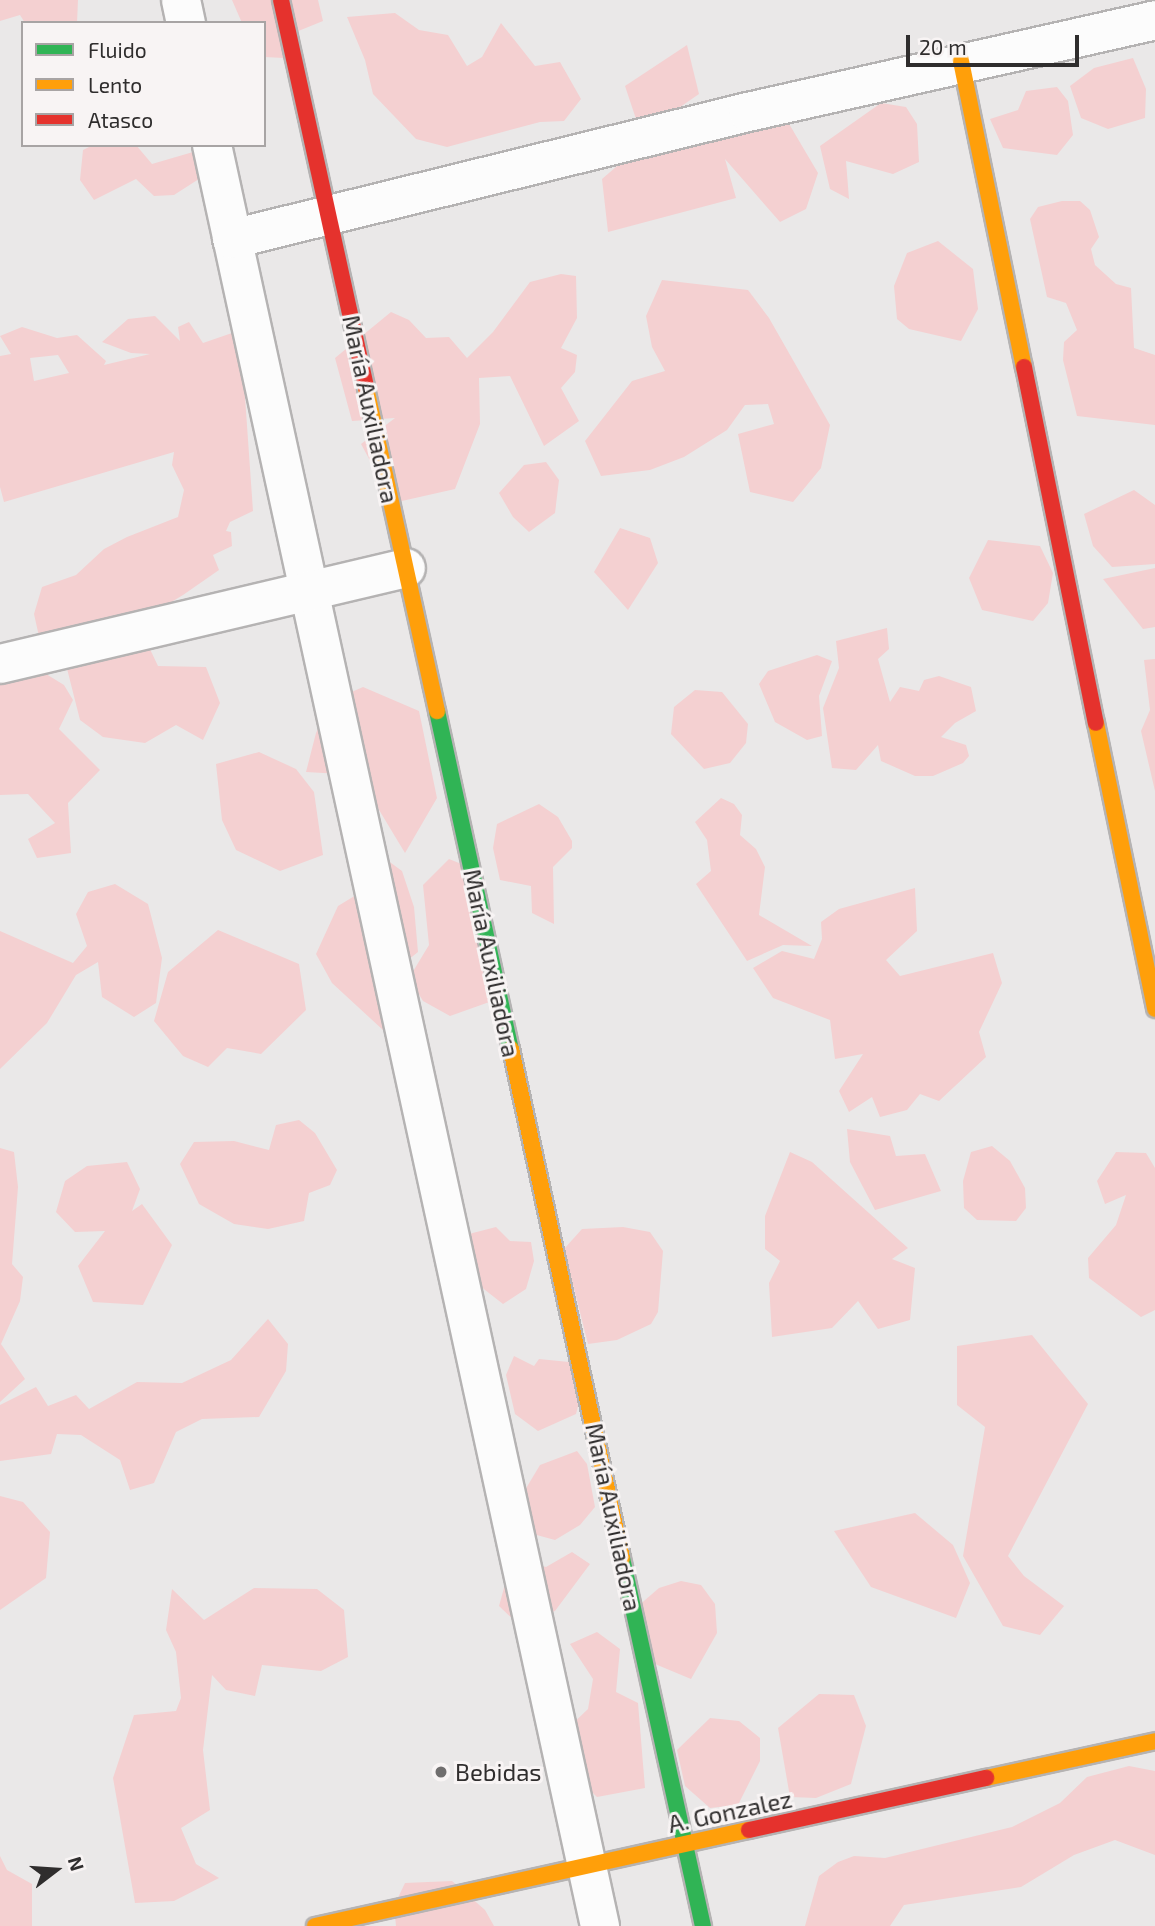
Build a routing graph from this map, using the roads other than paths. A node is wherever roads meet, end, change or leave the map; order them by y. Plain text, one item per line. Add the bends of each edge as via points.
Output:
1 (181, 0) edge
2 (281, 0) edge
3 (1155, 20) edge
4 (186, 21) edge
5 (961, 61) junction
6 (212, 147) edge
7 (329, 217) junction
8 (232, 239) junction
9 (406, 568) junction
10 (311, 591) junction
11 (0, 664) edge
12 (1155, 1009) edge
13 (1155, 1741) edge
14 (686, 1844) junction
15 (588, 1866) junction
16 (315, 1926) edge
17 (600, 1926) edge
18 (703, 1926) edge

1 - 4 street
2 - 7 street, María Auxiliadora
3 - 5 street
5 - 7 street
5 - 12 street
6 - 8 street
7 - 8 street
7 - 9 street, María Auxiliadora
8 - 10 street
9 - 10 street
9 - 14 street, María Auxiliadora
10 - 11 street
10 - 15 street
13 - 14 street, A. Gonzalez
14 - 15 street, A. Gonzalez
14 - 18 street, María Auxiliadora
15 - 16 street, A. Gonzalez
15 - 17 street

